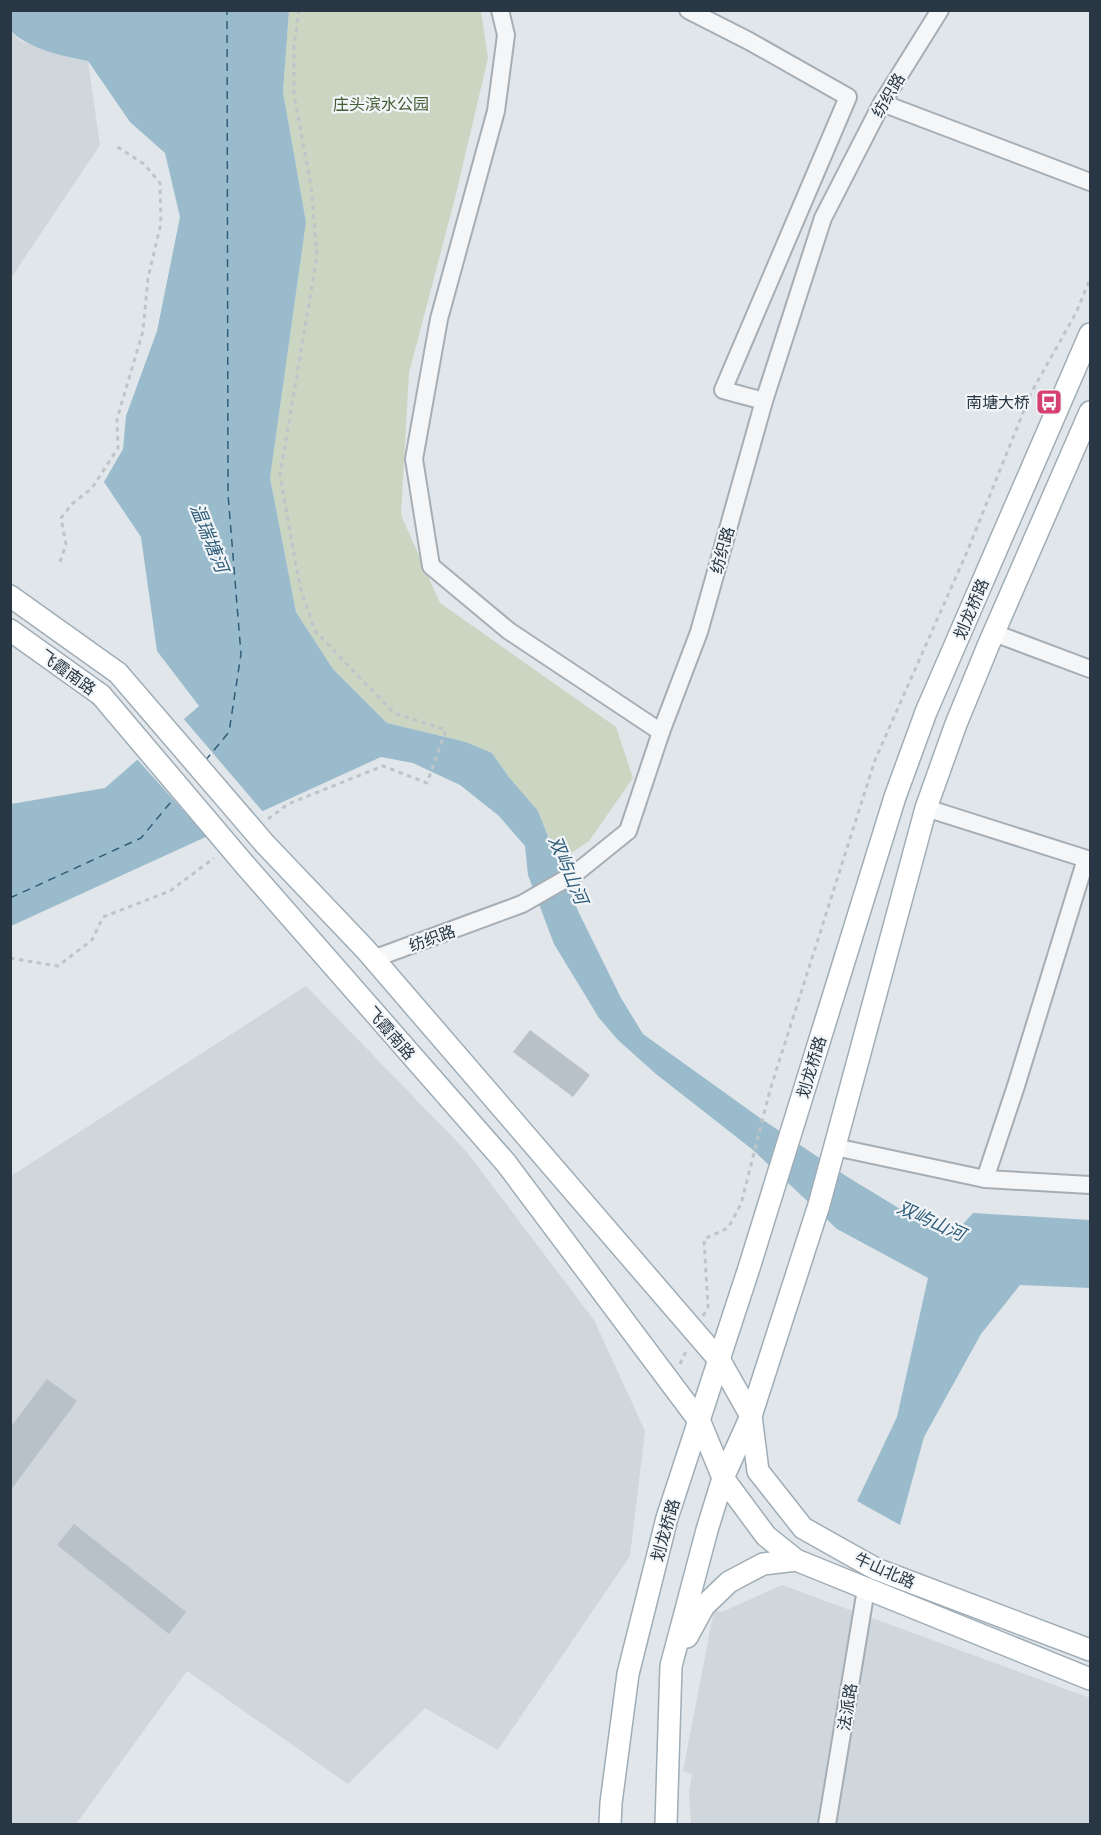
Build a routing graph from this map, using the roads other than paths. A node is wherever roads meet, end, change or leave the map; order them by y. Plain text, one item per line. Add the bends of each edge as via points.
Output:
1 (500, 10) edge
2 (688, 10) edge
3 (940, 10) edge
4 (882, 103) junction
5 (1090, 182) edge
6 (1090, 334) edge
7 (764, 401) junction
8 (1090, 412) edge
9 (10, 597) edge
10 (10, 630) edge
11 (994, 633) junction
12 (1090, 669) edge
13 (662, 732) junction
14 (926, 808) junction
15 (1088, 859) edge
16 (373, 959) junction
17 (835, 1147) junction
18 (985, 1179) junction
19 (1090, 1185) edge
20 (720, 1361) junction
21 (750, 1416) junction
22 (700, 1422) junction
23 (723, 1478) junction
24 (796, 1560) junction
25 (866, 1589) junction
26 (1090, 1650) edge
27 (671, 1666) junction
28 (1090, 1679) edge
29 (610, 1824) edge
30 (666, 1824) edge
31 (827, 1824) edge

1 - 13 street via 506,35 496,111 439,319 414,459 431,566 509,631
2 - 7 street via 848,97 723,390
3 - 4 street, 纺织路
4 - 5 street
4 - 7 street, 纺织路 via 823,218
6 - 20 main road, 划龙桥路 via 926,712 895,797
7 - 13 street, 纺织路 via 699,632
8 - 11 main road, 划龙桥路
9 - 16 main road, 飞霞南路, bridge via 118,673
10 - 22 main road, 飞霞南路, bridge via 101,695 506,1163
11 - 12 street
11 - 14 main road, 划龙桥路
13 - 16 street, 纺织路 via 628,831 576,873 522,904
14 - 15 street
14 - 17 main road, 划龙桥路
15 - 18 street
16 - 20 main road, 飞霞南路
17 - 18 street
17 - 21 main road, 划龙桥路
18 - 19 street
20 - 21 main road, 飞霞南路
20 - 22 main road, 划龙桥路
21 - 23 main road, 划龙桥路
21 - 26 main road, 牛山北路 via 758,1471 803,1528 876,1569
22 - 23 main road, 飞霞南路
22 - 29 main road, 划龙桥路 via 667,1518 628,1674
23 - 24 main road, 牛山北路 via 766,1536
23 - 27 main road, 划龙桥路
24 - 25 main road, 牛山北路
24 - 27 main road via 763,1564 729,1582 704,1606
25 - 28 main road, 牛山北路
25 - 31 street, 法派路
27 - 30 main road, 划龙桥路

